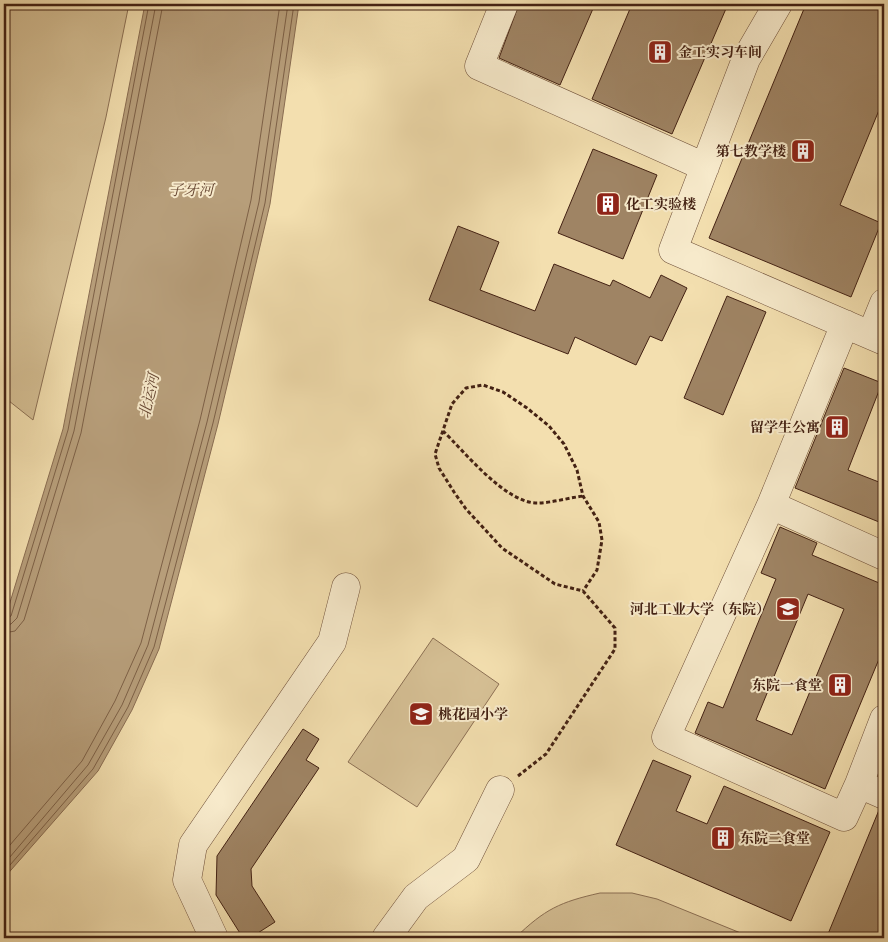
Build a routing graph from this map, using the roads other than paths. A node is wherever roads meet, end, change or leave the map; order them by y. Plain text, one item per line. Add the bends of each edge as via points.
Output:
1 (504, 4) edge
2 (778, 4) edge
3 (705, 166) junction
4 (884, 303) edge
5 (845, 324) junction
6 (878, 338) edge
7 (771, 505) junction
8 (884, 556) edge
9 (346, 587) dead end
10 (884, 720) edge
11 (859, 784) junction
12 (500, 790) road end
13 (884, 795) edge
14 (214, 938) edge
15 (386, 938) edge

1 - 3 street via 479,66
2 - 3 street via 746,59
3 - 5 street via 673,250
4 - 6 street
5 - 6 street
5 - 7 street
7 - 8 street
7 - 11 street via 666,737 844,817
9 - 14 street via 332,642 193,845 188,880
10 - 11 street
11 - 13 street
12 - 15 street via 466,859 416,897

